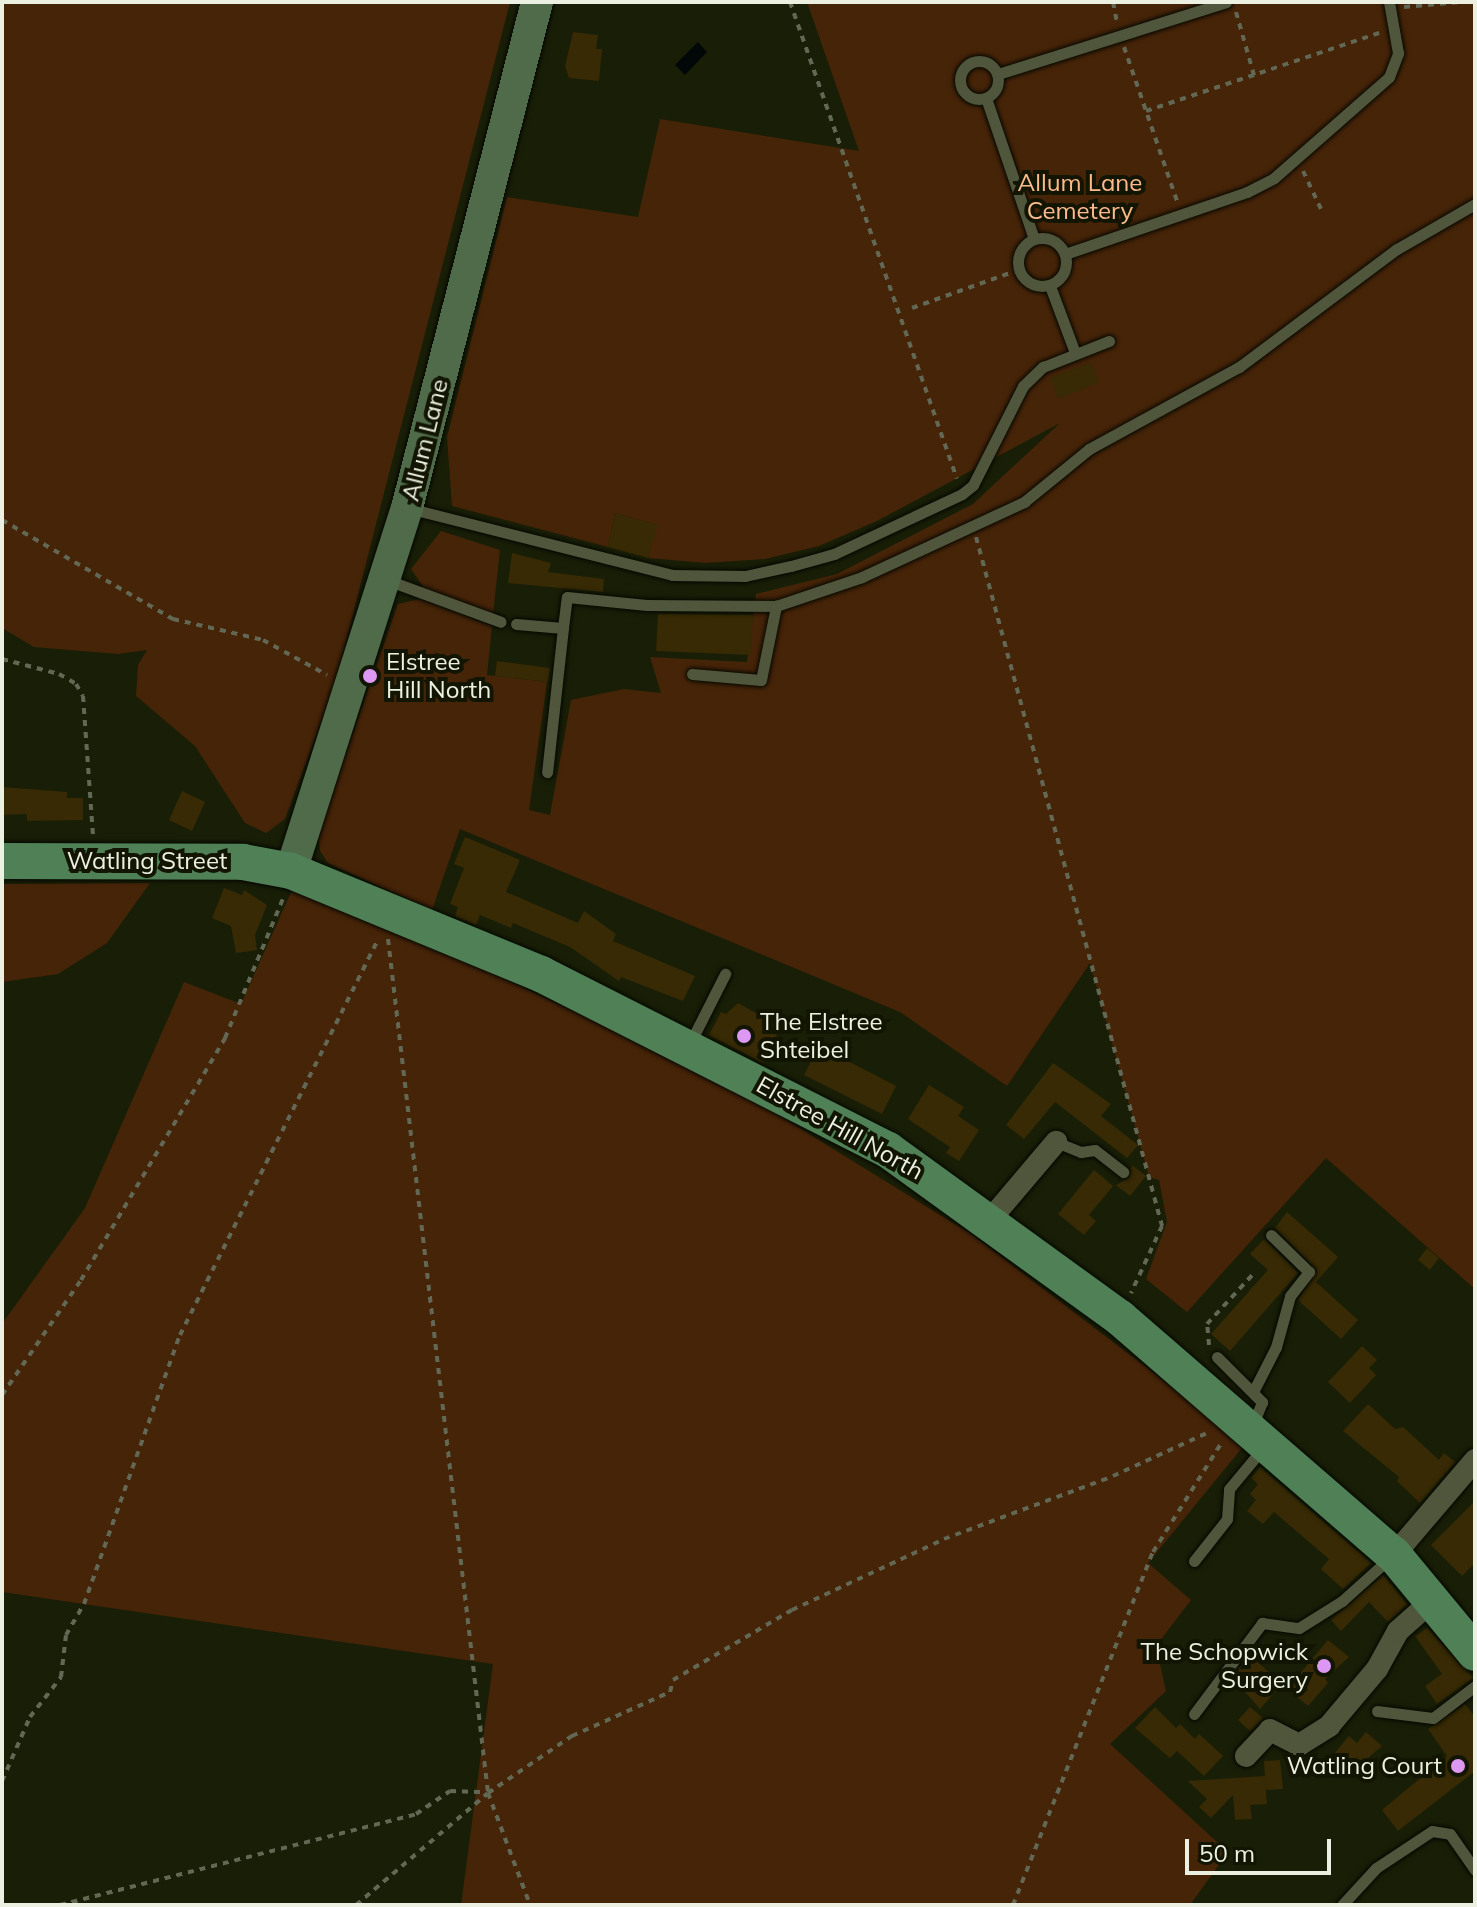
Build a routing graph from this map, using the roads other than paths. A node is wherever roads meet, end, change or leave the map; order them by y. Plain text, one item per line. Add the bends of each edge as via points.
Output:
1 (537, 2) edge
2 (1226, 2) edge
3 (1390, 5) edge
4 (998, 74) junction
5 (986, 98) junction
6 (1475, 204) edge
7 (1034, 239) junction
8 (1065, 254) junction
9 (1050, 286) junction
10 (1109, 341) dead end
11 (1075, 353) junction
12 (407, 508) junction
13 (387, 580) junction
14 (776, 606) junction
15 (501, 622) dead end
16 (516, 624) dead end
17 (563, 628) junction
18 (692, 674) dead end
19 (547, 772) dead end
20 (2, 861) edge
21 (291, 871) junction
22 (725, 974) dead end
23 (688, 1046) junction
24 (1056, 1142) joint
25 (1123, 1172) dead end
26 (989, 1221) junction
27 (1271, 1235) dead end
28 (1217, 1357) road end
29 (1252, 1421) junction
30 (1475, 1460) edge
31 (1394, 1555) junction
32 (1194, 1561) dead end
33 (1433, 1600) junction
34 (1475, 1653) edge
35 (1475, 1686) edge
36 (1377, 1711) dead end
37 (1194, 1714) dead end
38 (1246, 1756) dead end
39 (1475, 1870) edge
40 (1342, 1905) edge

1 - 12 main road, Allum Lane
2 - 4 lane
3 - 8 lane via 1398,53 1389,77 1262,185
4 - 5 lane via 997,88
4 - 5 lane via 979,60 960,75 964,91
5 - 7 lane
6 - 14 lane via 1397,249 1239,367 1136,419 1024,502 862,577
7 - 8 lane via 1052,240
7 - 9 lane via 1020,251 1018,270 1031,284
8 - 9 lane via 1064,273
9 - 11 lane
10 - 11 lane
11 - 12 lane via 1043,367 1023,386 973,485 962,494 834,554 745,576 672,575
12 - 13 main road, Allum Lane
13 - 15 lane
13 - 21 main road, Allum Lane
14 - 17 lane via 647,605 567,597
14 - 18 lane via 761,680
16 - 17 lane
17 - 19 lane
20 - 21 main road, Watling Street via 243,862
21 - 23 main road, Elstree Hill North via 541,974
22 - 23 lane
23 - 26 main road, Elstree Hill North via 888,1150
24 - 25 lane via 1081,1152 1095,1150
24 - 26 street
26 - 29 main road, Elstree Hill North
27 - 29 lane via 1309,1272 1290,1296
28 - 29 lane
29 - 31 main road, Elstree Hill North via 1330,1501
29 - 32 lane via 1229,1489 1227,1519
30 - 31 street
31 - 33 main road, Elstree Hill North
31 - 37 lane via 1342,1601 1299,1628 1262,1623
33 - 34 main road, Elstree Hill North
33 - 38 street via 1398,1631 1377,1669 1329,1726 1299,1745 1270,1730
35 - 36 lane via 1433,1718
39 - 40 lane via 1450,1834 1432,1831 1376,1868

